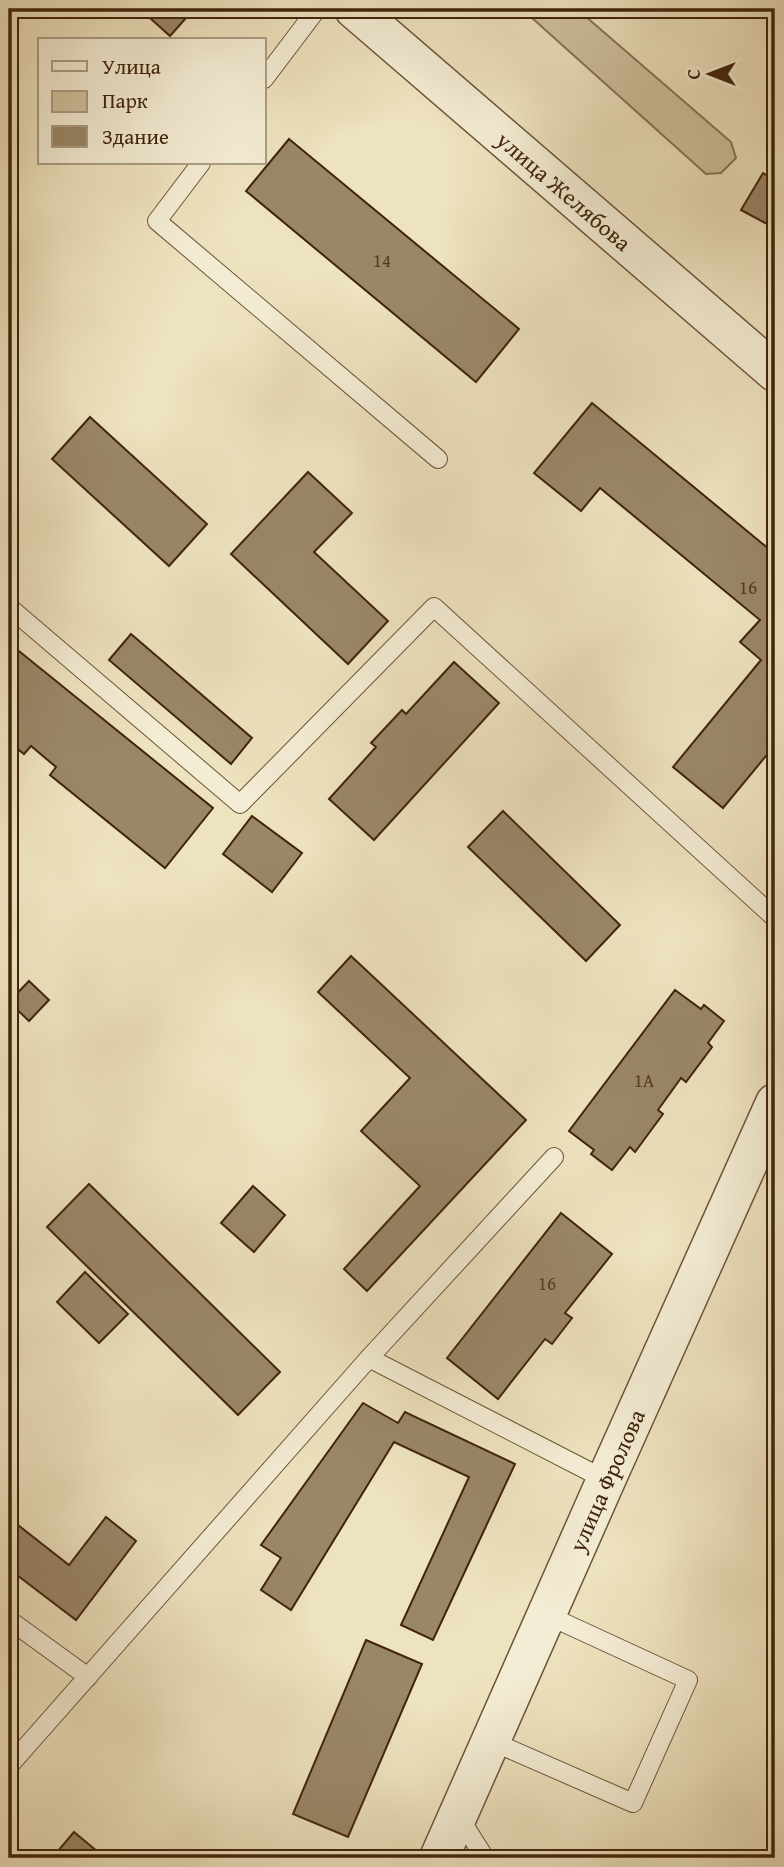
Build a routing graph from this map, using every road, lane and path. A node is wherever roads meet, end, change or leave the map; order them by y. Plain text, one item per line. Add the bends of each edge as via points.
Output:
1 (317, 9) edge
2 (354, 9) edge
3 (266, 76) edge
4 (200, 164) edge
5 (775, 372) edge
6 (438, 458) dead end
7 (9, 607) edge
8 (775, 918) edge
9 (771, 1126) edge
10 (554, 1157) dead end
11 (369, 1358) junction
12 (606, 1480) junction
13 (547, 1615) junction
14 (9, 1631) edge
15 (88, 1677) junction
16 (491, 1741) junction
17 (9, 1766) edge
18 (458, 1816) junction
19 (439, 1858) edge
20 (485, 1858) edge

1 - 3 lane
2 - 5 street, улица Желябова
4 - 6 lane via 157,221
7 - 8 lane via 240,804 434,607
9 - 12 street, улица Фролова
10 - 11 lane
11 - 12 lane
11 - 15 lane
12 - 13 street, улица Фролова
13 - 16 street, улица Фролова
13 - 16 lane via 688,1680 633,1803
14 - 15 lane via 15,1623
15 - 17 lane
16 - 18 street, улица Фролова
18 - 19 street, улица Фролова
18 - 20 lane

